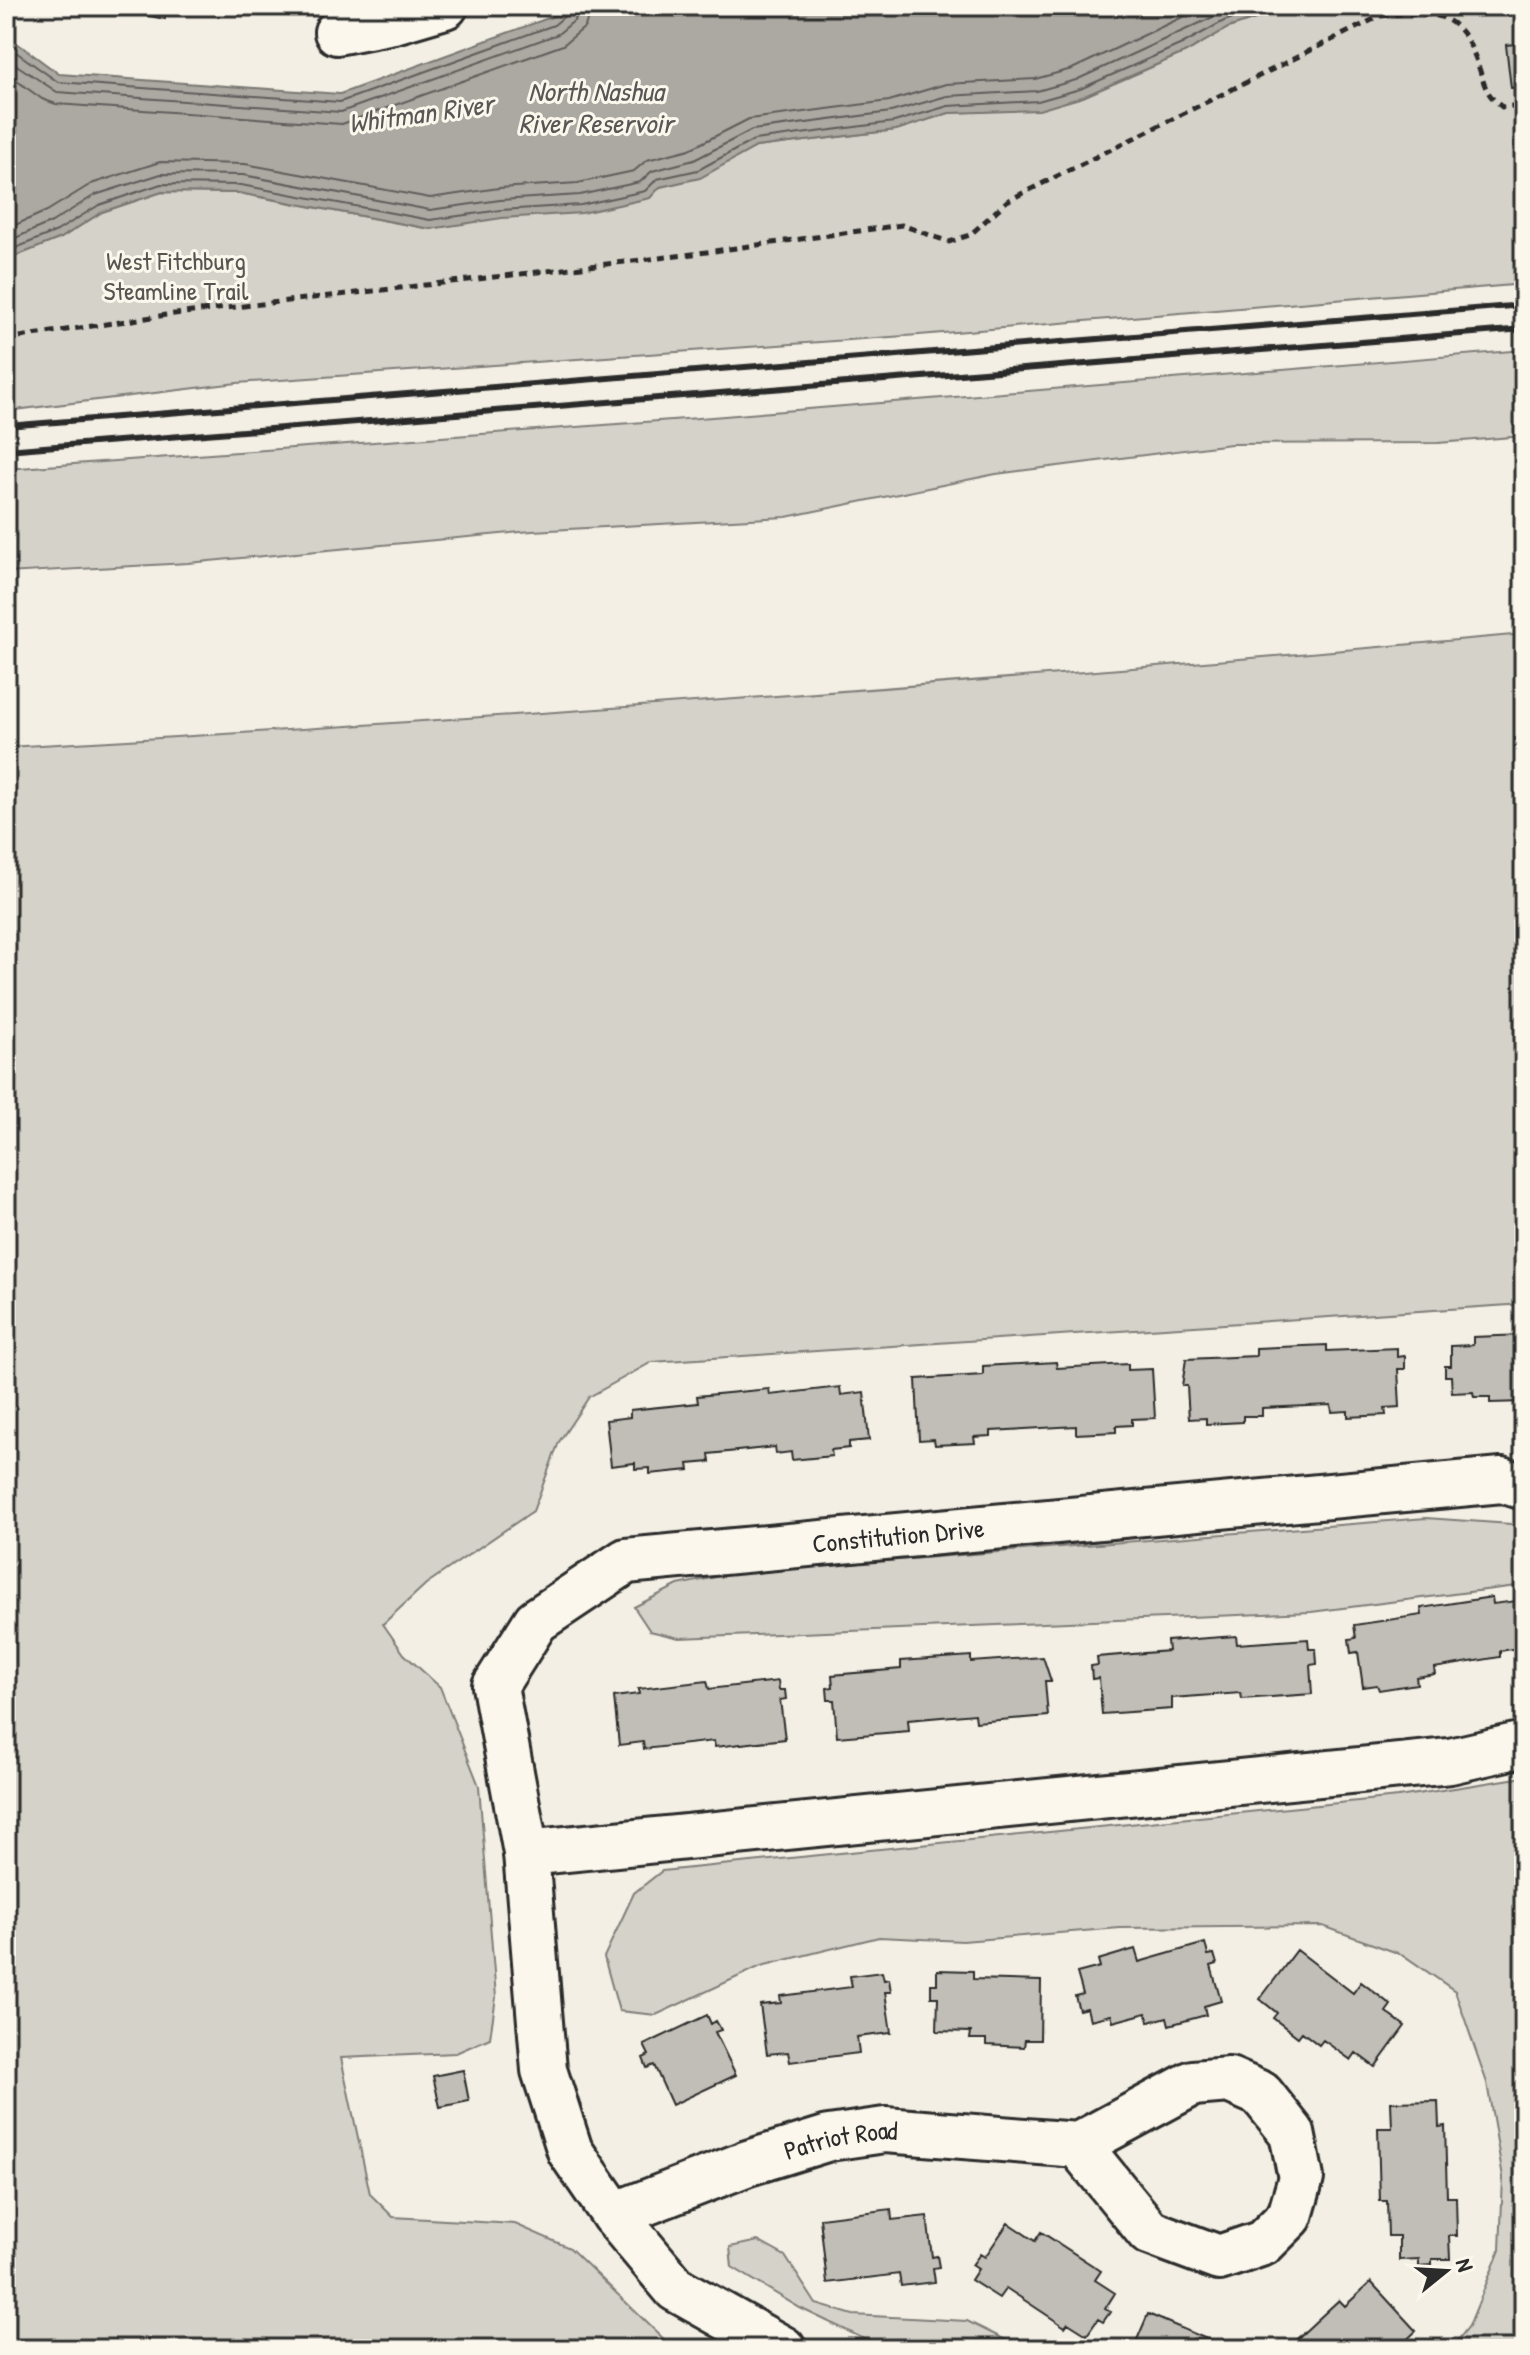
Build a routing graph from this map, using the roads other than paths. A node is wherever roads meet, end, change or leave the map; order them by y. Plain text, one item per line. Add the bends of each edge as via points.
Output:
1 (445, 6) edge
2 (337, 32) dead end
3 (1524, 1487) edge
4 (1524, 1744) edge
5 (526, 1853) junction
6 (1078, 2145) junction
7 (614, 2215) junction
8 (783, 2349) edge

1 - 2 lane
3 - 5 lane, Constitution Drive via 1502,1480 626,1561 536,1621 495,1686
4 - 5 lane via 1450,1761
5 - 7 lane, Constitution Drive via 544,2070 570,2151
6 - 6 lane via 1149,2232 1219,2258 1263,2243 1290,2216 1301,2178 1292,2133 1261,2094 1229,2080 1193,2083
6 - 7 lane, Patriot Road via 885,2130 829,2138
7 - 8 lane, Constitution Drive via 676,2289

